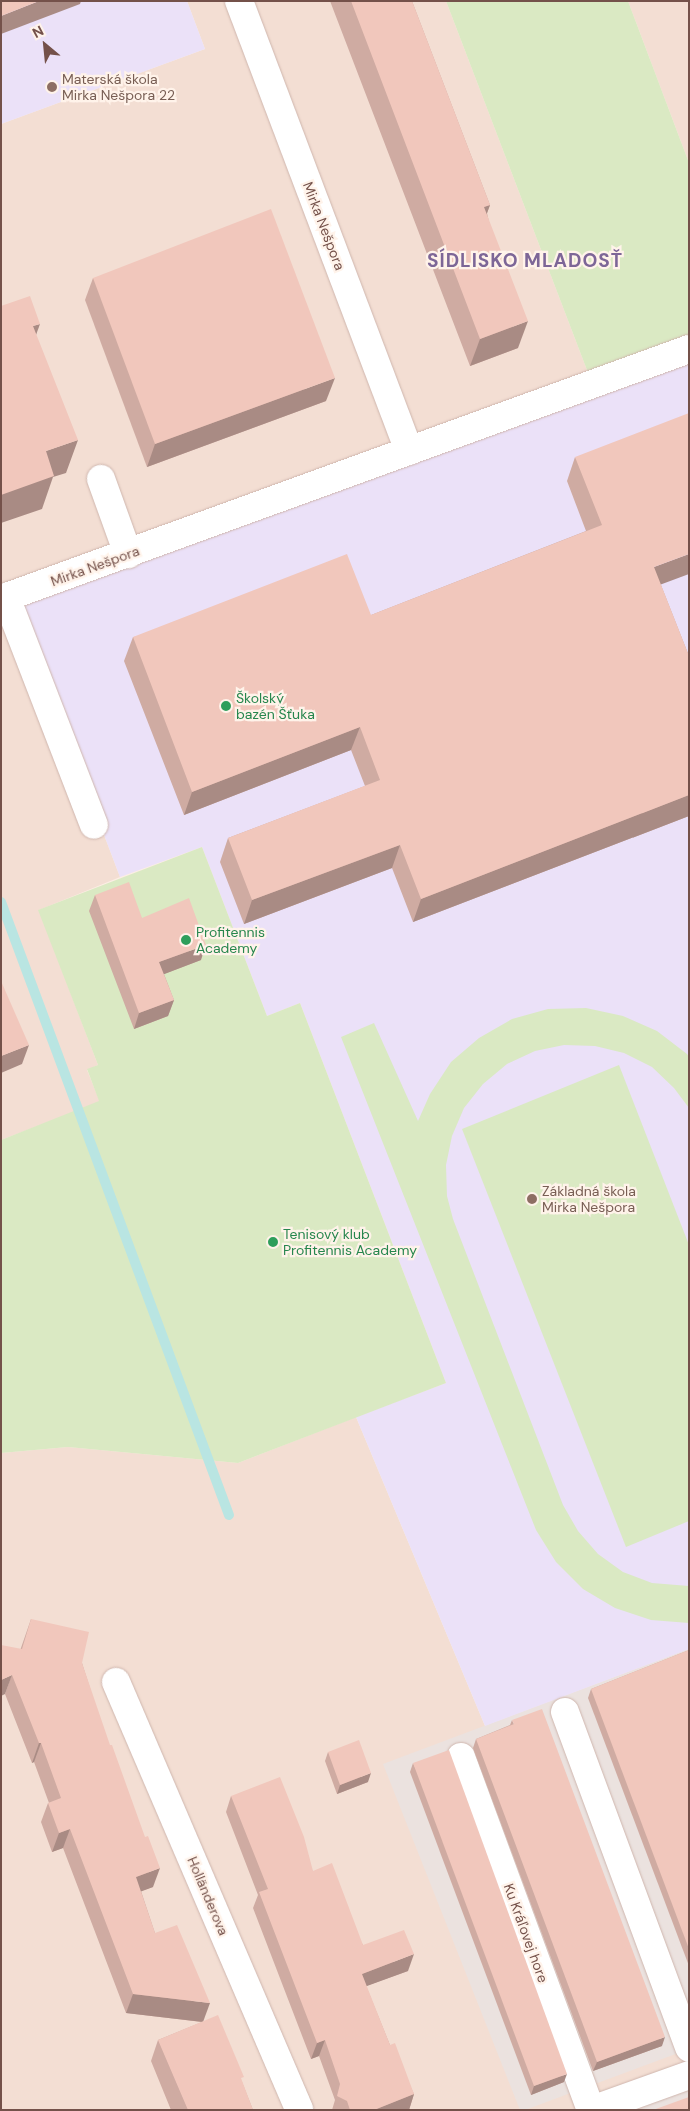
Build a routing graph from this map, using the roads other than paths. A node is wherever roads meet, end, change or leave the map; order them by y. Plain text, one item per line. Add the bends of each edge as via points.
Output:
1 (239, 1) edge
2 (689, 349) edge
3 (409, 451) junction
4 (101, 479) dead end
5 (128, 554) junction
6 (4, 598) edge
7 (94, 826) dead end
8 (116, 1682) dead end
9 (565, 1712) dead end
10 (461, 1757) dead end
11 (689, 2048) edge
12 (689, 2074) edge
13 (299, 2110) edge
14 (592, 2110) edge

1 - 3 street, Mirka Nešpora
2 - 3 street, Mirka Nešpora
3 - 5 street, Mirka Nešpora
4 - 5 street
5 - 6 street, Mirka Nešpora
6 - 7 street, Mirka Nešpora
8 - 13 street, Holländerova
9 - 11 street
10 - 14 street, Ku Kráľovej hore
12 - 14 street, Ku Kráľovej hore

